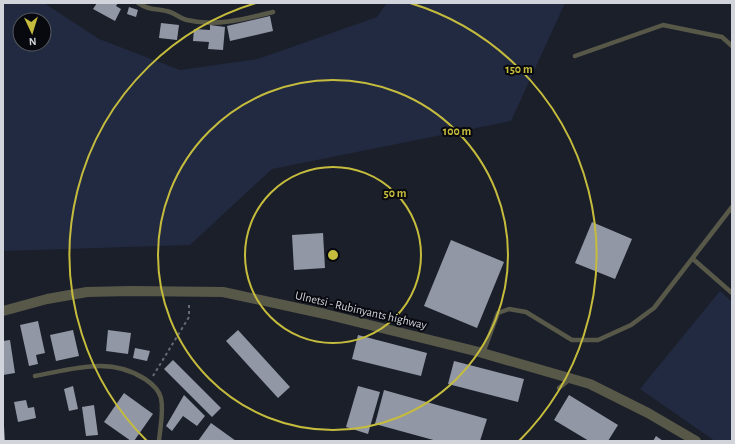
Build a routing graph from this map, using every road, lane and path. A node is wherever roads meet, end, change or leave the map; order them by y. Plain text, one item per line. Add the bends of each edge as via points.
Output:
1 (138, 3) edge
2 (273, 12) dead end
3 (732, 46) edge
4 (575, 56) dead end
5 (732, 207) edge
6 (693, 259) junction
7 (190, 291) junction
8 (732, 293) edge
9 (3, 311) edge
10 (483, 353) junction
11 (35, 376) dead end
12 (571, 378) junction
13 (150, 382) junction
14 (559, 388) dead end
15 (159, 441) edge
16 (696, 441) edge

1 - 2 lane via 145,8 170,12 185,20 205,23 240,20
3 - 4 lane via 722,37 663,25
5 - 6 lane
6 - 8 lane
6 - 10 lane via 654,308 631,325 598,340 572,340 526,312 509,309 498,313
7 - 9 street, Ulnetsi - Rubinyants highway via 87,292
7 - 10 street, Ulnetsi - Rubinyants highway via 223,292
7 - 13 path via 189,316
10 - 12 street, Ulnetsi - Rubinyants highway
11 - 13 lane via 97,364 121,367
12 - 14 lane
12 - 16 street, Ulnetsi - Rubinyants highway via 590,384 648,413
13 - 15 lane via 161,397

